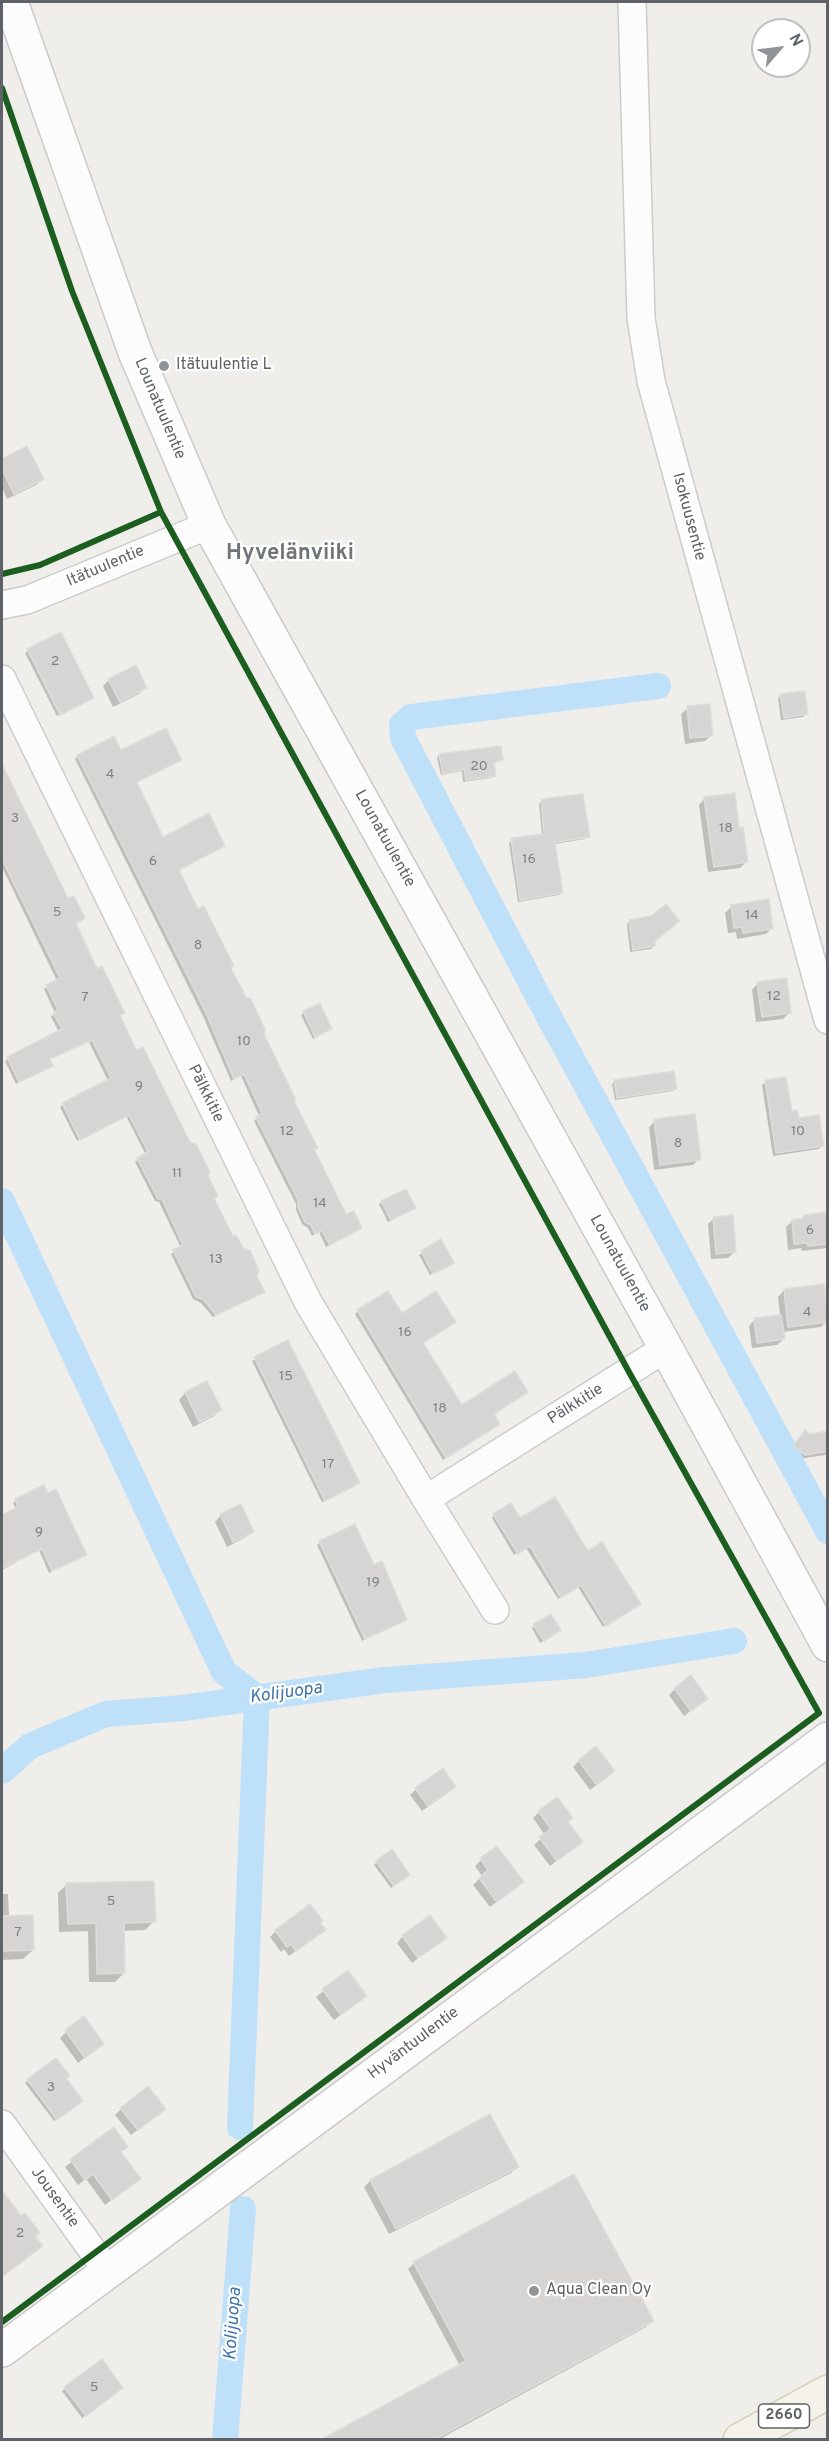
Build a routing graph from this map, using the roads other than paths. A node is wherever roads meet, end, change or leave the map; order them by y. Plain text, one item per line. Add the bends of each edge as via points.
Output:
1 (11, 2) edge
2 (632, 2) edge
3 (209, 525) junction
4 (2, 605) edge
5 (2, 679) edge
6 (828, 1020) edge
7 (666, 1348) junction
8 (426, 1499) junction
9 (495, 1610) dead end
10 (828, 1645) edge
11 (828, 1739) edge
12 (2, 2124) edge
13 (109, 2270) junction
14 (2, 2350) edge
15 (828, 2392) edge
16 (740, 2439) edge

1 - 3 street, Lounatuulentie via 135,352
2 - 6 street, Isokuusentie via 641,318 651,381
3 - 4 street, Itätuulentie via 27,600
3 - 7 street, Lounatuulentie
5 - 8 street, Pälkkitie via 308,1302
7 - 8 street, Pälkkitie
7 - 10 street, Lounatuulentie
8 - 9 street, Pälkkitie
11 - 13 street, Hyväntuulentie
12 - 13 street, Jousentie
13 - 14 street, Hyväntuulentie
15 - 16 main road, 2660

